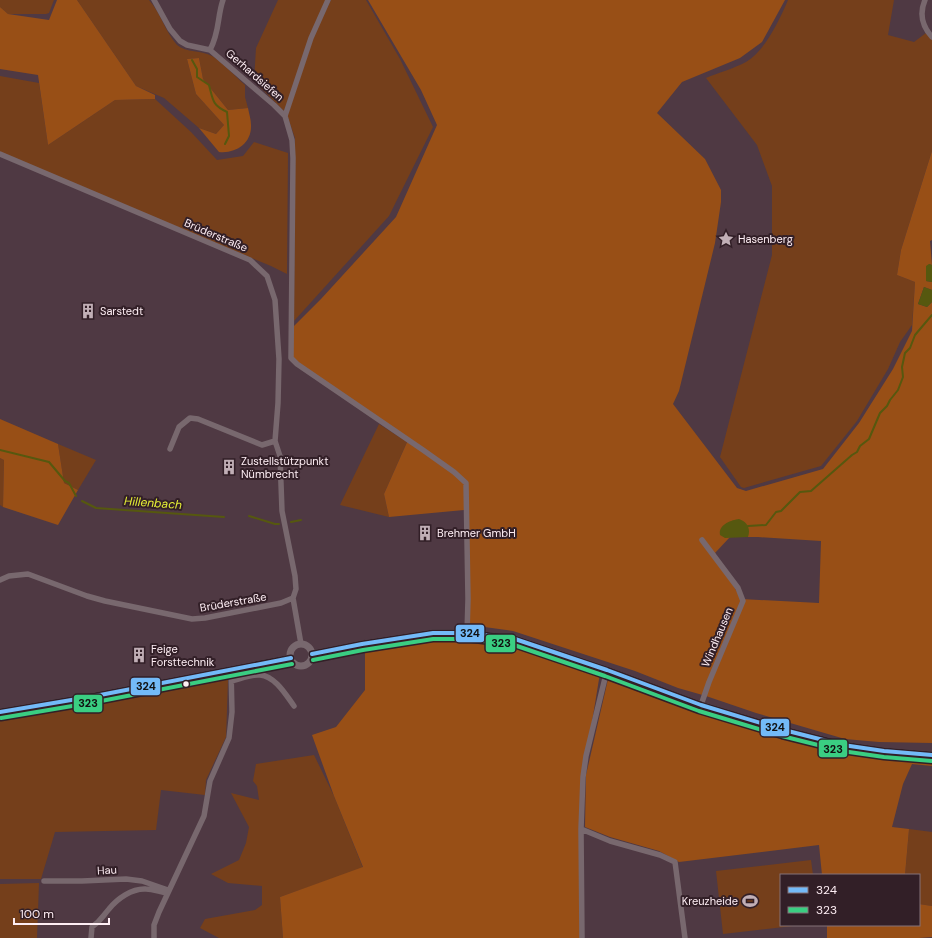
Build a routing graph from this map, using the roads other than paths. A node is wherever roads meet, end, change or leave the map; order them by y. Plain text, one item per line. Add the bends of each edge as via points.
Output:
1 (154, 0) edge
2 (223, 0) edge
3 (328, 0) edge
4 (925, 0) edge
5 (932, 37) edge
6 (210, 50) junction
7 (285, 116) junction
8 (0, 154) edge
9 (275, 441) junction
10 (170, 449) dead end
11 (702, 540) dead end
12 (0, 580) edge
13 (294, 598) junction
14 (467, 633) junction
15 (300, 644) junction
16 (312, 654) junction
17 (291, 658) junction
18 (231, 669) junction
19 (607, 670) junction
20 (232, 681) junction
21 (701, 705) junction
22 (294, 706) dead end
23 (0, 712) edge
24 (932, 755) edge
25 (581, 829) junction
26 (44, 881) dead end
27 (168, 891) junction
28 (91, 938) edge
29 (154, 938) edge
30 (582, 938) edge
31 (685, 938) edge

1 - 6 street, Gerhardsiefen via 170,29 180,41
2 - 6 street, Gerhardsiefen via 218,30
3 - 7 street via 311,38
4 - 5 street via 921,8 922,19
6 - 7 street, Gerhardsiefen
7 - 14 street, Gerhardsiefen via 292,140 291,358 436,459 466,483
8 - 9 street, Brüderstraße via 250,260 267,276 276,300 278,404
9 - 10 street via 262,445 190,418 179,427
9 - 13 street, Brüderstraße via 280,462 282,511 295,576
11 - 21 street, Windhausen via 738,588 744,601
12 - 13 street, Brüderstraße via 9,576 28,574 87,596 192,619 281,603
13 - 15 street
14 - 16 main road via 433,633 402,637
14 - 19 main road via 514,639
15 - 16 main road via 310,648
15 - 17 main road via 292,650
16 - 17 main road via 310,662 304,666 296,665
17 - 18 main road
18 - 20 street
18 - 23 main road
19 - 21 main road
19 - 25 street via 582,777
20 - 22 street via 259,675 269,678
20 - 27 street via 232,712 228,738 210,781 204,816
21 - 24 main road via 844,745
25 - 30 street
25 - 31 street via 675,862
26 - 27 street, Hau via 126,879 142,881
27 - 28 street via 145,888 118,899 92,927
27 - 29 street via 154,925

